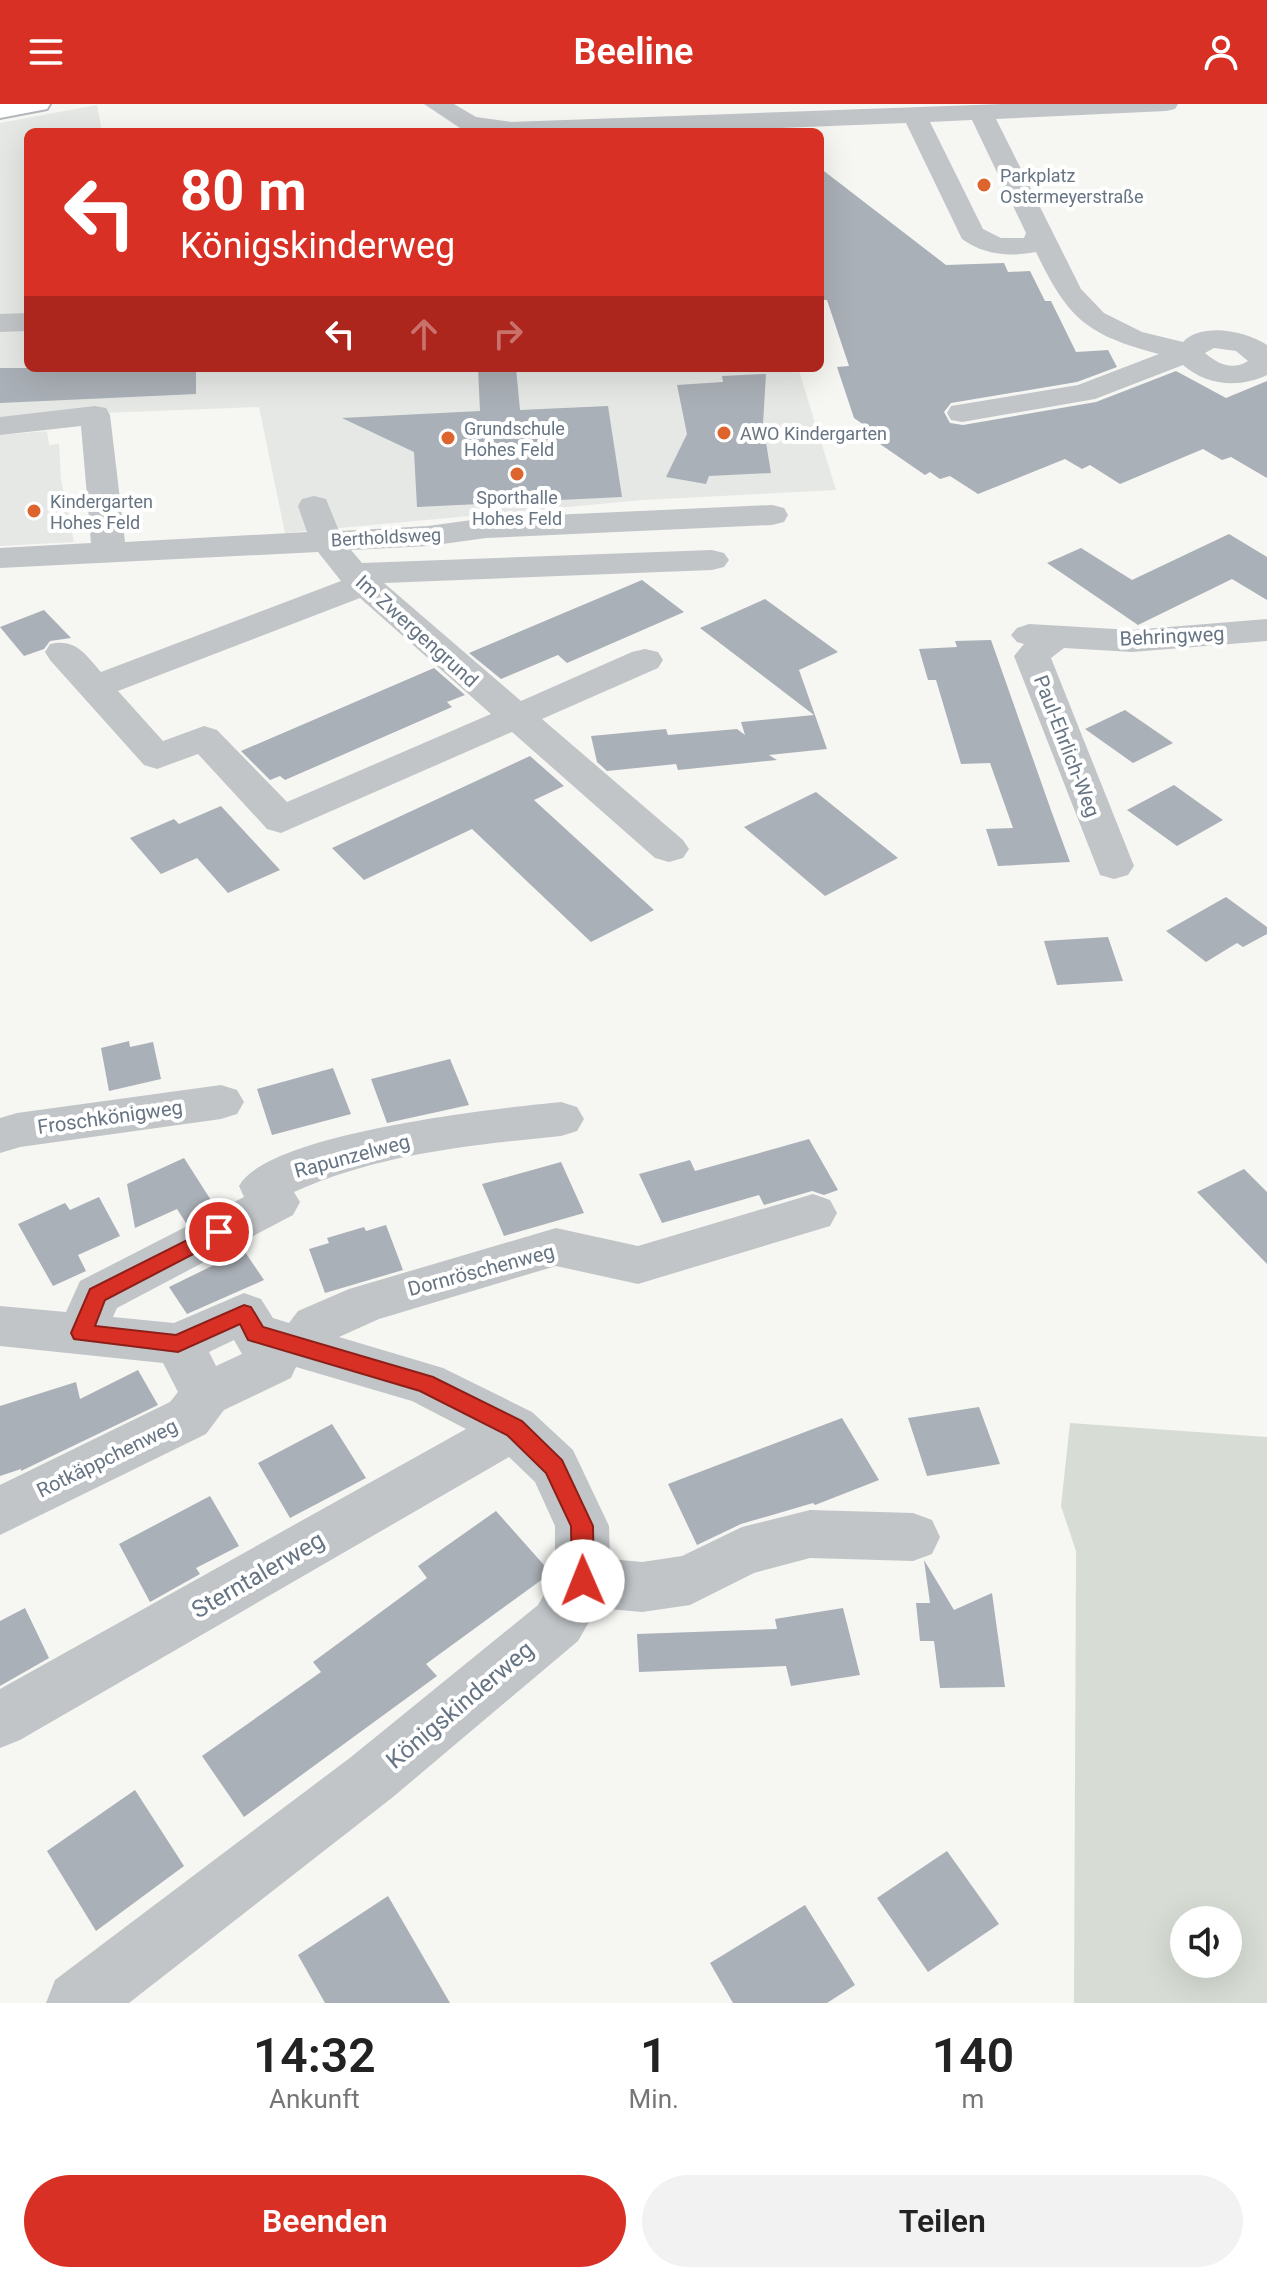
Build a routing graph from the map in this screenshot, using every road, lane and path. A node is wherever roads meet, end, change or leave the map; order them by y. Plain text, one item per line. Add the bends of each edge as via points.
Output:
1 (38, 104) edge
2 (436, 104) edge
3 (1166, 104) edge
4 (0, 111) edge
5 (981, 113) junction
6 (915, 116) junction
7 (745, 127) edge
8 (493, 128) edge
9 (622, 128) edge
10 (1041, 231) junction
11 (24, 322) edge
12 (0, 323) edge
13 (962, 413) dead end
14 (0, 426) edge
15 (314, 506) dead end
16 (772, 515) dead end
17 (326, 540) junction
18 (109, 553) junction
19 (0, 558) edge
20 (712, 560) dead end
21 (359, 579) junction
22 (1267, 630) edge
23 (1042, 635) joint
24 (63, 652) dead end
25 (645, 660) dead end
26 (94, 687) junction
27 (514, 717) junction
28 (669, 849) dead end
29 (1114, 866) dead end
30 (221, 1102) dead end
31 (561, 1119) dead end
32 (0, 1136) edge
33 (813, 1213) dead end
34 (0, 1326) edge
35 (82, 1333) junction
36 (278, 1340) junction
37 (178, 1344) junction
38 (206, 1395) junction
39 (514, 1428) junction
40 (0, 1511) edge
41 (913, 1537) dead end
42 (583, 1581) junction
43 (0, 1720) edge
44 (78, 2003) edge

1 - 4 main road
2 - 8 street via 469,123
3 - 5 street
5 - 6 street
5 - 10 street
6 - 7 street
6 - 10 street via 972,233 985,244 1014,248 1034,244
7 - 9 street
10 - 13 street via 1069,292 1094,319 1132,338 1189,353 1084,393
11 - 12 street
14 - 18 street via 95,415
15 - 17 street, Im Zwergengrund
16 - 17 street, Bertholdsweg
17 - 18 street, Bertholdsweg
17 - 21 street, Im Zwergengrund
18 - 19 street, Bertholdsweg
20 - 21 street
21 - 26 street
21 - 27 street, Im Zwergengrund
22 - 23 street, Behringweg via 1132,641
23 - 29 street, Paul-Ehrlich-Weg via 1032,656
24 - 26 street
25 - 27 street
26 - 27 street via 157,757 204,738 281,820
27 - 28 street, Im Zwergengrund
30 - 32 street, Froschkönigweg
31 - 35 street, Rapunzelweg via 456,1129 298,1168 262,1186 276,1202 97,1295
33 - 36 street, Dornröschenweg via 638,1265 556,1247 366,1303
34 - 35 street
35 - 37 street
36 - 37 street via 244,1313
36 - 38 street via 273,1363
36 - 39 street via 425,1383
37 - 38 street
38 - 40 street, Rotkäppchenweg via 188,1418
39 - 42 street via 554,1466 582,1526
39 - 43 street, Sterntalerweg
41 - 42 street via 810,1534 742,1552 690,1580 642,1587
42 - 44 street, Königskinderweg via 558,1623 372,1777

